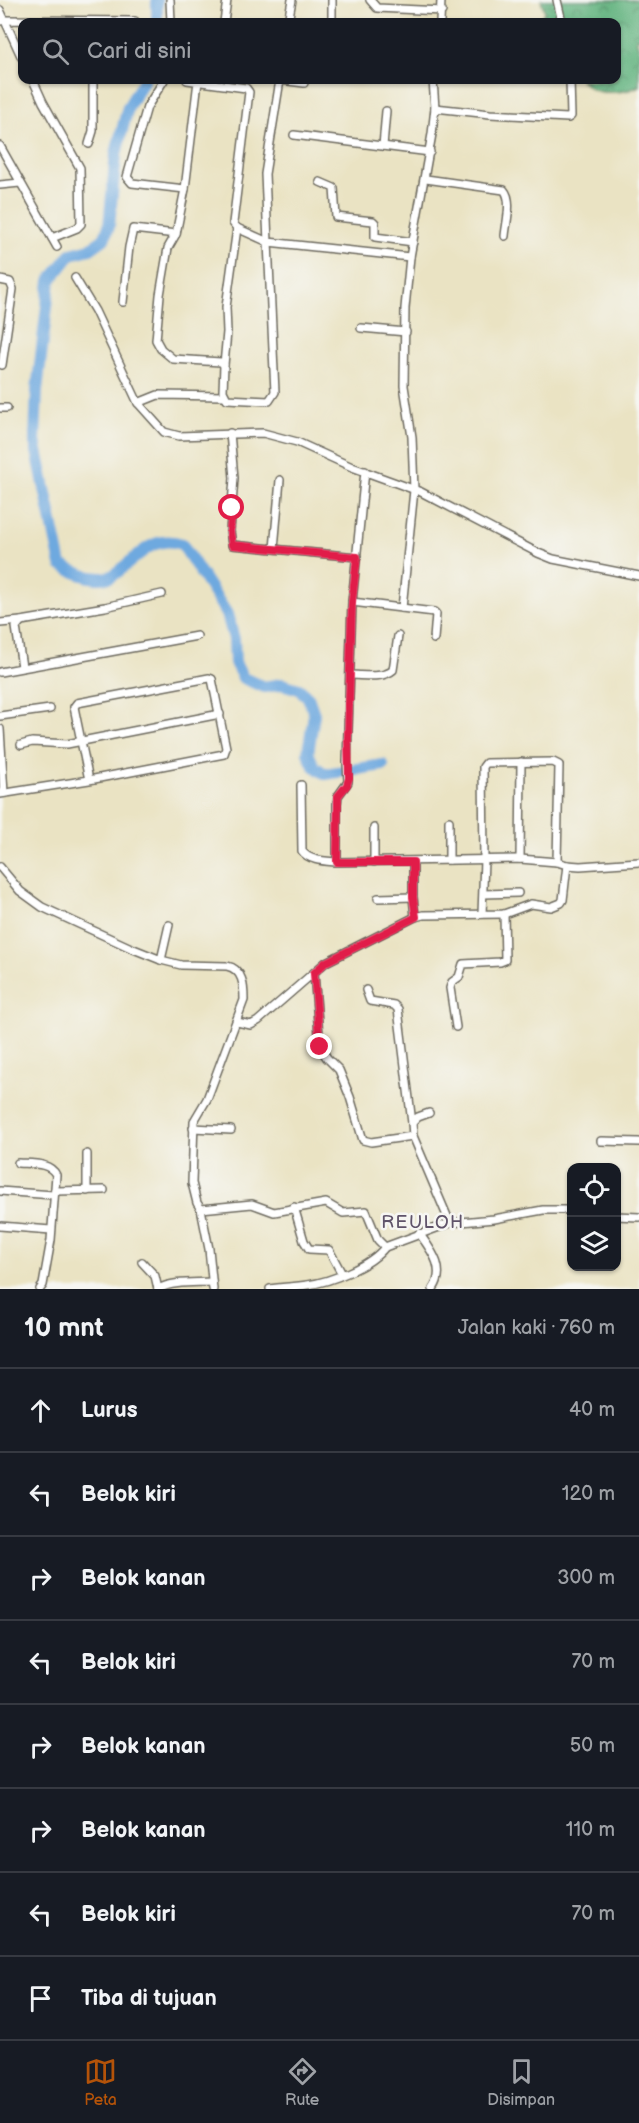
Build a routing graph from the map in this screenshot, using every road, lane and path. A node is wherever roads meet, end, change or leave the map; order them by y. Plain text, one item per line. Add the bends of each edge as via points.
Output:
1 (170, 0) edge
2 (227, 0) edge
3 (292, 0) edge
4 (332, 0) edge
5 (370, 0) edge
6 (441, 0) edge
7 (557, 0) edge
8 (0, 10) edge
9 (442, 11) junction
10 (171, 18) edge
11 (225, 18) edge
12 (289, 18) edge
13 (332, 18) edge
14 (441, 18) edge
15 (561, 18) edge
16 (2, 20) edge
17 (18, 20) edge
18 (18, 50) edge
19 (35, 84) edge
20 (93, 84) edge
21 (161, 84) edge
22 (198, 84) edge
23 (229, 84) edge
24 (279, 84) edge
25 (433, 84) edge
26 (570, 84) edge
27 (435, 108) junction
28 (386, 111) dead end
29 (294, 135) dead end
30 (89, 144) dead end
31 (0, 146) edge
32 (383, 146) junction
33 (430, 152) junction
34 (426, 178) junction
35 (320, 182) dead end
36 (20, 183) junction
37 (0, 185) edge
38 (185, 189) junction
39 (237, 228) junction
40 (176, 234) junction
41 (505, 236) dead end
42 (52, 238) junction
43 (268, 242) junction
44 (413, 242) junction
45 (57, 248) dead end
46 (410, 257) junction
47 (75, 278) dead end
48 (0, 280) edge
49 (123, 302) dead end
50 (361, 328) dead end
51 (406, 332) junction
52 (2, 365) dead end
53 (224, 365) junction
54 (224, 396) junction
55 (138, 403) junction
56 (230, 433) junction
57 (365, 471) junction
58 (280, 480) dead end
59 (414, 490) junction
60 (274, 549) junction
61 (357, 557) junction
62 (639, 576) edge
63 (162, 594) dead end
64 (352, 602) junction
65 (402, 608) junction
66 (21, 621) junction
67 (0, 623) edge
68 (197, 636) dead end
69 (398, 636) dead end
70 (434, 639) dead end
71 (22, 667) junction
72 (0, 672) edge
73 (350, 675) junction
74 (50, 709) dead end
75 (220, 714) junction
76 (0, 716) edge
77 (0, 729) edge
78 (81, 741) junction
79 (21, 745) dead end
80 (521, 762) junction
81 (89, 780) junction
82 (301, 785) dead end
83 (2, 794) edge
84 (449, 821) dead end
85 (374, 828) dead end
86 (520, 859) junction
87 (449, 860) junction
88 (484, 860) junction
89 (557, 861) junction
90 (337, 862) junction
91 (374, 862) junction
92 (413, 862) junction
93 (639, 862) edge
94 (567, 865) junction
95 (1, 869) edge
96 (518, 893) dead end
97 (484, 894) junction
98 (413, 897) junction
99 (378, 898) dead end
100 (482, 914) junction
101 (504, 914) junction
102 (416, 917) junction
103 (169, 925) dead end
104 (161, 960) junction
105 (314, 973) junction
106 (366, 990) dead end
107 (237, 1022) junction
108 (456, 1027) dead end
109 (429, 1113) dead end
110 (412, 1122) junction
111 (194, 1128) junction
112 (231, 1130) dead end
113 (413, 1136) junction
114 (601, 1141) dead end
115 (639, 1142) edge
116 (87, 1154) dead end
117 (18, 1163) dead end
118 (104, 1190) dead end
119 (0, 1191) edge
120 (87, 1191) junction
121 (54, 1193) junction
122 (294, 1207) junction
123 (201, 1209) junction
124 (567, 1210) edge
125 (621, 1216) edge
126 (639, 1217) edge
127 (450, 1223) junction
128 (0, 1226) edge
129 (51, 1230) junction
130 (419, 1233) junction
131 (385, 1246) junction
132 (142, 1262) dead end
133 (342, 1274) junction
134 (212, 1285) edge
135 (40, 1289) edge
136 (158, 1289) edge
137 (270, 1289) edge
138 (433, 1289) edge

1 - 10 street
2 - 11 street
3 - 12 street
4 - 13 street
5 - 9 street via 377,8
6 - 9 street
7 - 15 street
8 - 16 street
9 - 14 street
16 - 17 street
16 - 18 street
19 - 42 street via 81,175 81,224
20 - 30 street via 93,131
21 - 38 street via 147,107 127,177 132,183
22 - 38 street
23 - 39 street via 249,92 233,223
24 - 43 street via 266,174
25 - 27 street
26 - 27 street via 568,118
27 - 33 street
28 - 32 street
29 - 32 street
31 - 36 street
32 - 33 street
33 - 34 street
34 - 41 street via 504,190 508,200
34 - 44 street
35 - 44 street via 334,188 336,217 373,221 375,237
36 - 37 street
36 - 42 street
38 - 40 street
39 - 43 street
39 - 53 street via 226,307
40 - 49 street via 133,229
40 - 53 street via 168,248 156,340 172,359 216,361
42 - 45 street
43 - 46 street
43 - 54 street via 275,395 269,401 230,400
44 - 46 street
46 - 51 street
47 - 55 street via 95,311
48 - 52 street via 10,282 13,289
50 - 51 street
51 - 59 street via 404,386 412,437
53 - 54 street
54 - 55 street via 159,395
55 - 56 street via 171,435
56 - 57 street via 278,436
56 - 60 street via 234,478 230,542
57 - 59 street
57 - 61 street
58 - 60 street
59 - 62 street via 546,556
59 - 65 street
60 - 61 street
61 - 64 street
63 - 66 street
64 - 65 street
64 - 73 street
65 - 70 street via 436,613
66 - 67 street
66 - 71 street via 16,627
68 - 71 street
69 - 73 street via 391,672
71 - 72 street
73 - 90 street via 349,778 338,796
74 - 76 street
75 - 78 street
75 - 78 street via 211,678 92,699 75,705
75 - 81 street via 224,754
77 - 83 street
78 - 79 street
78 - 81 street
80 - 86 street
80 - 88 street via 484,764
80 - 89 street via 559,765
81 - 83 street
82 - 90 street via 302,850 314,859
84 - 87 street
85 - 91 street
86 - 88 street
86 - 89 street
87 - 88 street
87 - 92 street
88 - 97 street
89 - 94 street
90 - 91 street
91 - 92 street
92 - 98 street
93 - 94 street
94 - 101 street via 561,903 551,907 531,904
95 - 104 street via 20,891 42,907
96 - 97 street
97 - 100 street
98 - 99 street
98 - 102 street
100 - 101 street
100 - 102 street
101 - 108 street via 505,960 463,964 459,977 452,982
102 - 105 street via 326,962
103 - 104 street
104 - 107 street via 181,965 234,967 244,986
105 - 107 street via 258,1021 251,1025
105 - 113 street via 320,1047 339,1070 363,1140
106 - 110 street via 370,1001 398,1009
107 - 111 street
109 - 110 street
110 - 113 street
111 - 112 street
111 - 123 street via 192,1183
113 - 127 street
114 - 115 street
116 - 120 street
117 - 121 street via 53,1169
118 - 120 street
119 - 121 street
120 - 121 street
121 - 129 street
122 - 123 street via 269,1211 248,1204
122 - 131 street via 326,1203 343,1213 366,1211 378,1240
122 - 133 street via 309,1249 329,1250
123 - 134 street
124 - 127 street
125 - 126 street
127 - 130 street
128 - 129 street
129 - 135 street
130 - 131 street
130 - 138 street via 436,1260 439,1278
131 - 133 street via 367,1263
132 - 136 street via 155,1276
133 - 137 street via 308,1285
134 - 136 street via 175,1284

